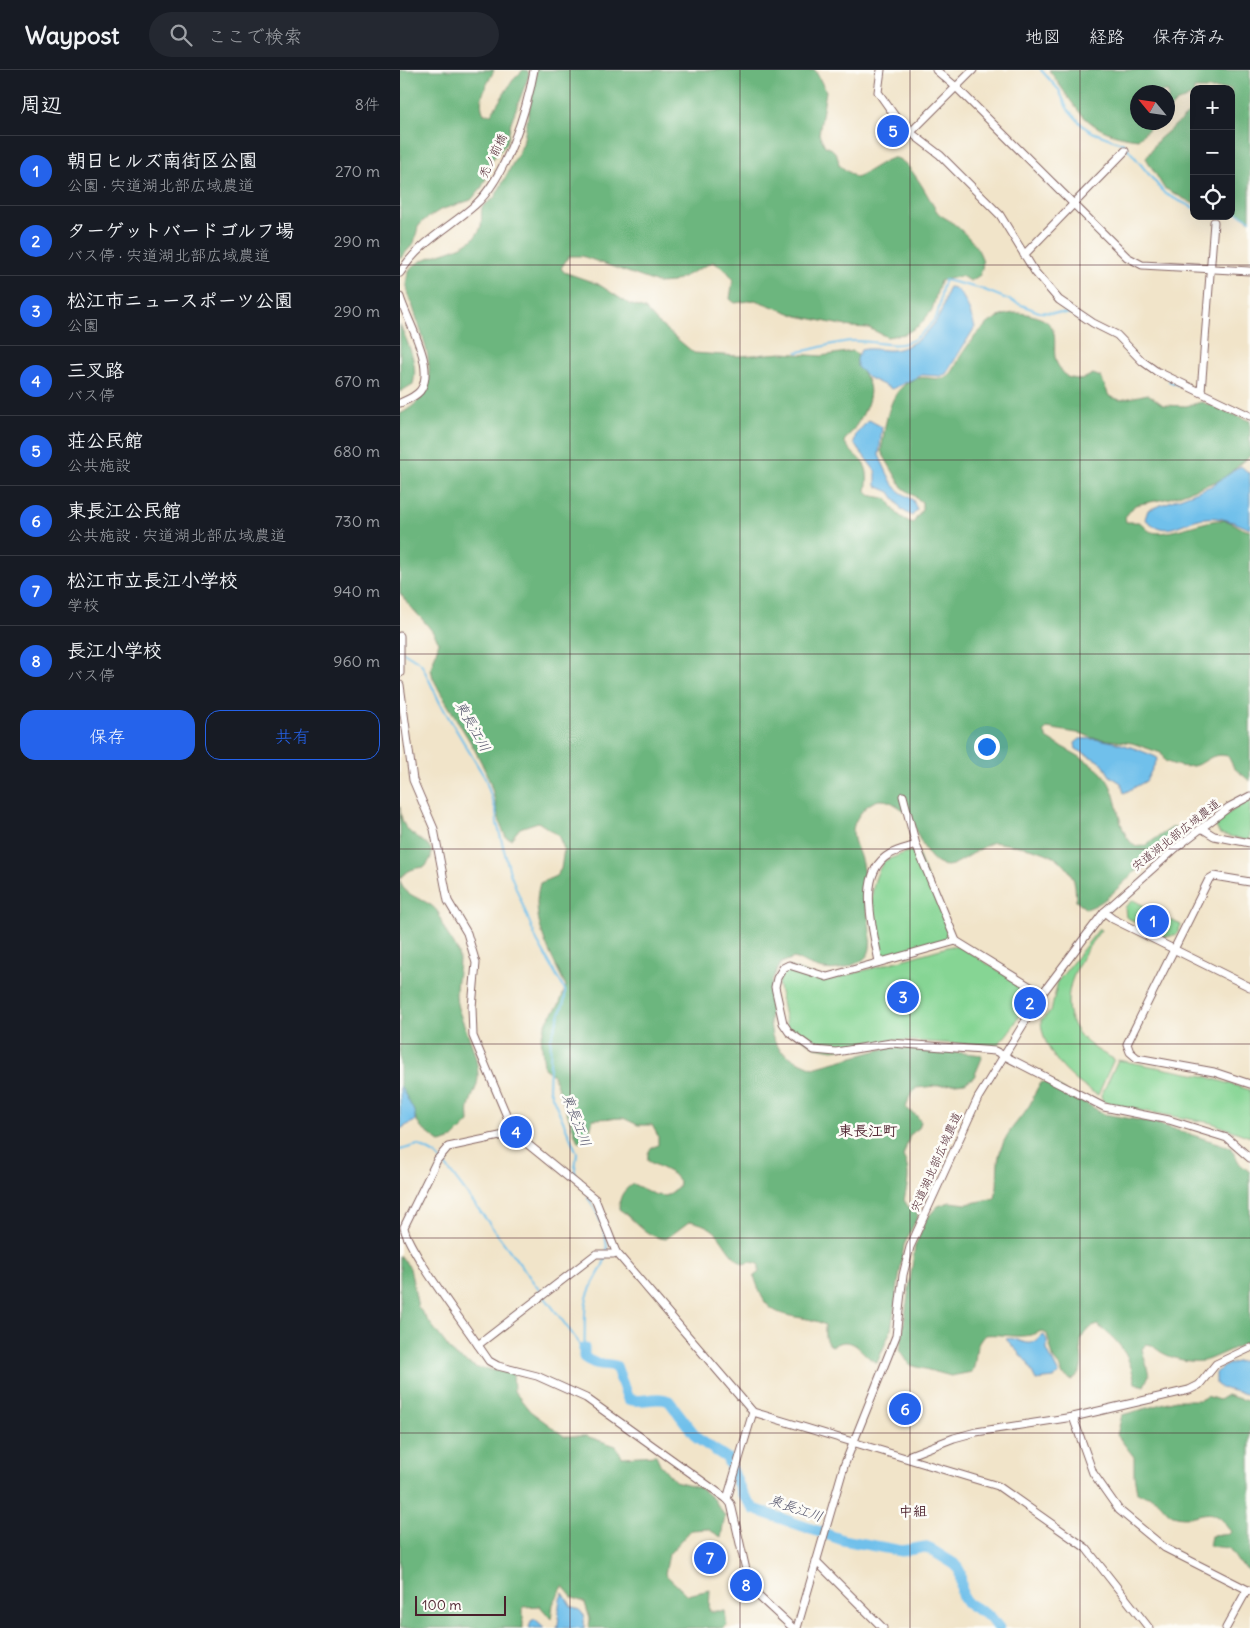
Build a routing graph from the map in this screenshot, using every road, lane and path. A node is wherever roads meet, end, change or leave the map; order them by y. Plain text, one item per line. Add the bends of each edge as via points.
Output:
1 (534, 70) edge
2 (881, 70) edge
3 (936, 70) edge
4 (973, 70) edge
5 (956, 87) junction
6 (911, 132) junction
7 (1125, 151) dead end
8 (1074, 204) junction
9 (1214, 222) dead end
10 (1024, 256) junction
11 (1210, 269) junction
12 (1250, 271) edge
13 (400, 273) edge
14 (400, 297) edge
15 (1201, 392) junction
16 (400, 403) edge
17 (1250, 416) edge
18 (400, 636) edge
19 (400, 673) edge
20 (400, 685) edge
21 (903, 796) dead end
22 (1250, 796) edge
23 (1201, 828) junction
24 (1250, 843) edge
25 (916, 845) junction
26 (1250, 882) edge
27 (1104, 912) junction
28 (956, 941) junction
29 (1173, 949) junction
30 (879, 962) junction
31 (1250, 987) edge
32 (1042, 994) junction
33 (1003, 1056) junction
34 (1250, 1084) edge
35 (514, 1133) junction
36 (1250, 1158) edge
37 (403, 1220) edge
38 (616, 1252) junction
39 (478, 1345) junction
40 (1250, 1348) edge
41 (753, 1412) junction
42 (1073, 1417) junction
43 (852, 1442) junction
44 (909, 1458) junction
45 (727, 1499) junction
46 (816, 1561) junction
47 (1249, 1590) edge
48 (792, 1628) edge
49 (797, 1628) edge
50 (883, 1628) edge
51 (1149, 1628) edge
52 (1226, 1628) edge

1 - 13 street, 禿ノ前橋 via 513,144 488,192 428,240
2 - 6 street via 880,97 902,126
3 - 5 street
4 - 5 street
5 - 6 street
5 - 8 street
6 - 10 street via 940,155 1000,216
7 - 8 street
8 - 10 street
8 - 11 street via 1135,262
9 - 11 street
10 - 15 street via 1045,286 1073,311 1117,335 1156,372
11 - 12 street
11 - 15 street
14 - 16 street via 419,345 425,376 419,392
15 - 17 street
18 - 19 street
20 - 35 street via 413,780 434,829 448,901 467,934 476,963 473,1036
21 - 25 street
22 - 23 street, 宍道湖北部広域農道
23 - 24 street via 1214,836
23 - 27 street, 宍道湖北部広域農道 via 1144,874
25 - 28 street
25 - 30 street via 889,854 880,863 872,881 868,896
26 - 29 street via 1214,876 1209,879
27 - 29 street
27 - 32 street, 宍道湖北部広域農道
28 - 30 street
28 - 32 street
29 - 31 street
29 - 34 street via 1128,1041 1128,1050 1137,1058 1214,1072
30 - 33 street via 827,977 794,964 783,968 775,987 783,1023 789,1032 814,1050 825,1053 891,1043 995,1051
32 - 33 street, 宍道湖北部広域農道
33 - 36 street via 1104,1107 1169,1120 1227,1138
33 - 43 street, 宍道湖北部広域農道 via 967,1119 910,1246 896,1336
35 - 37 street via 448,1147 440,1154
35 - 38 street via 595,1199
37 - 39 street via 405,1233
38 - 39 street via 596,1254
38 - 41 street
39 - 45 street via 488,1361 498,1366 538,1376 586,1398
40 - 42 street via 1216,1364 1199,1385 1190,1390
41 - 43 street
41 - 45 street
42 - 44 street via 976,1432
42 - 47 street via 1093,1473 1119,1510 1165,1548
43 - 44 street
43 - 46 street, 宍道湖北部広域農道
44 - 51 street via 987,1481 1008,1492 1086,1548
45 - 48 street via 731,1504 749,1583 754,1592
46 - 49 street, 宍道湖北部広域農道
46 - 50 street
47 - 52 street

